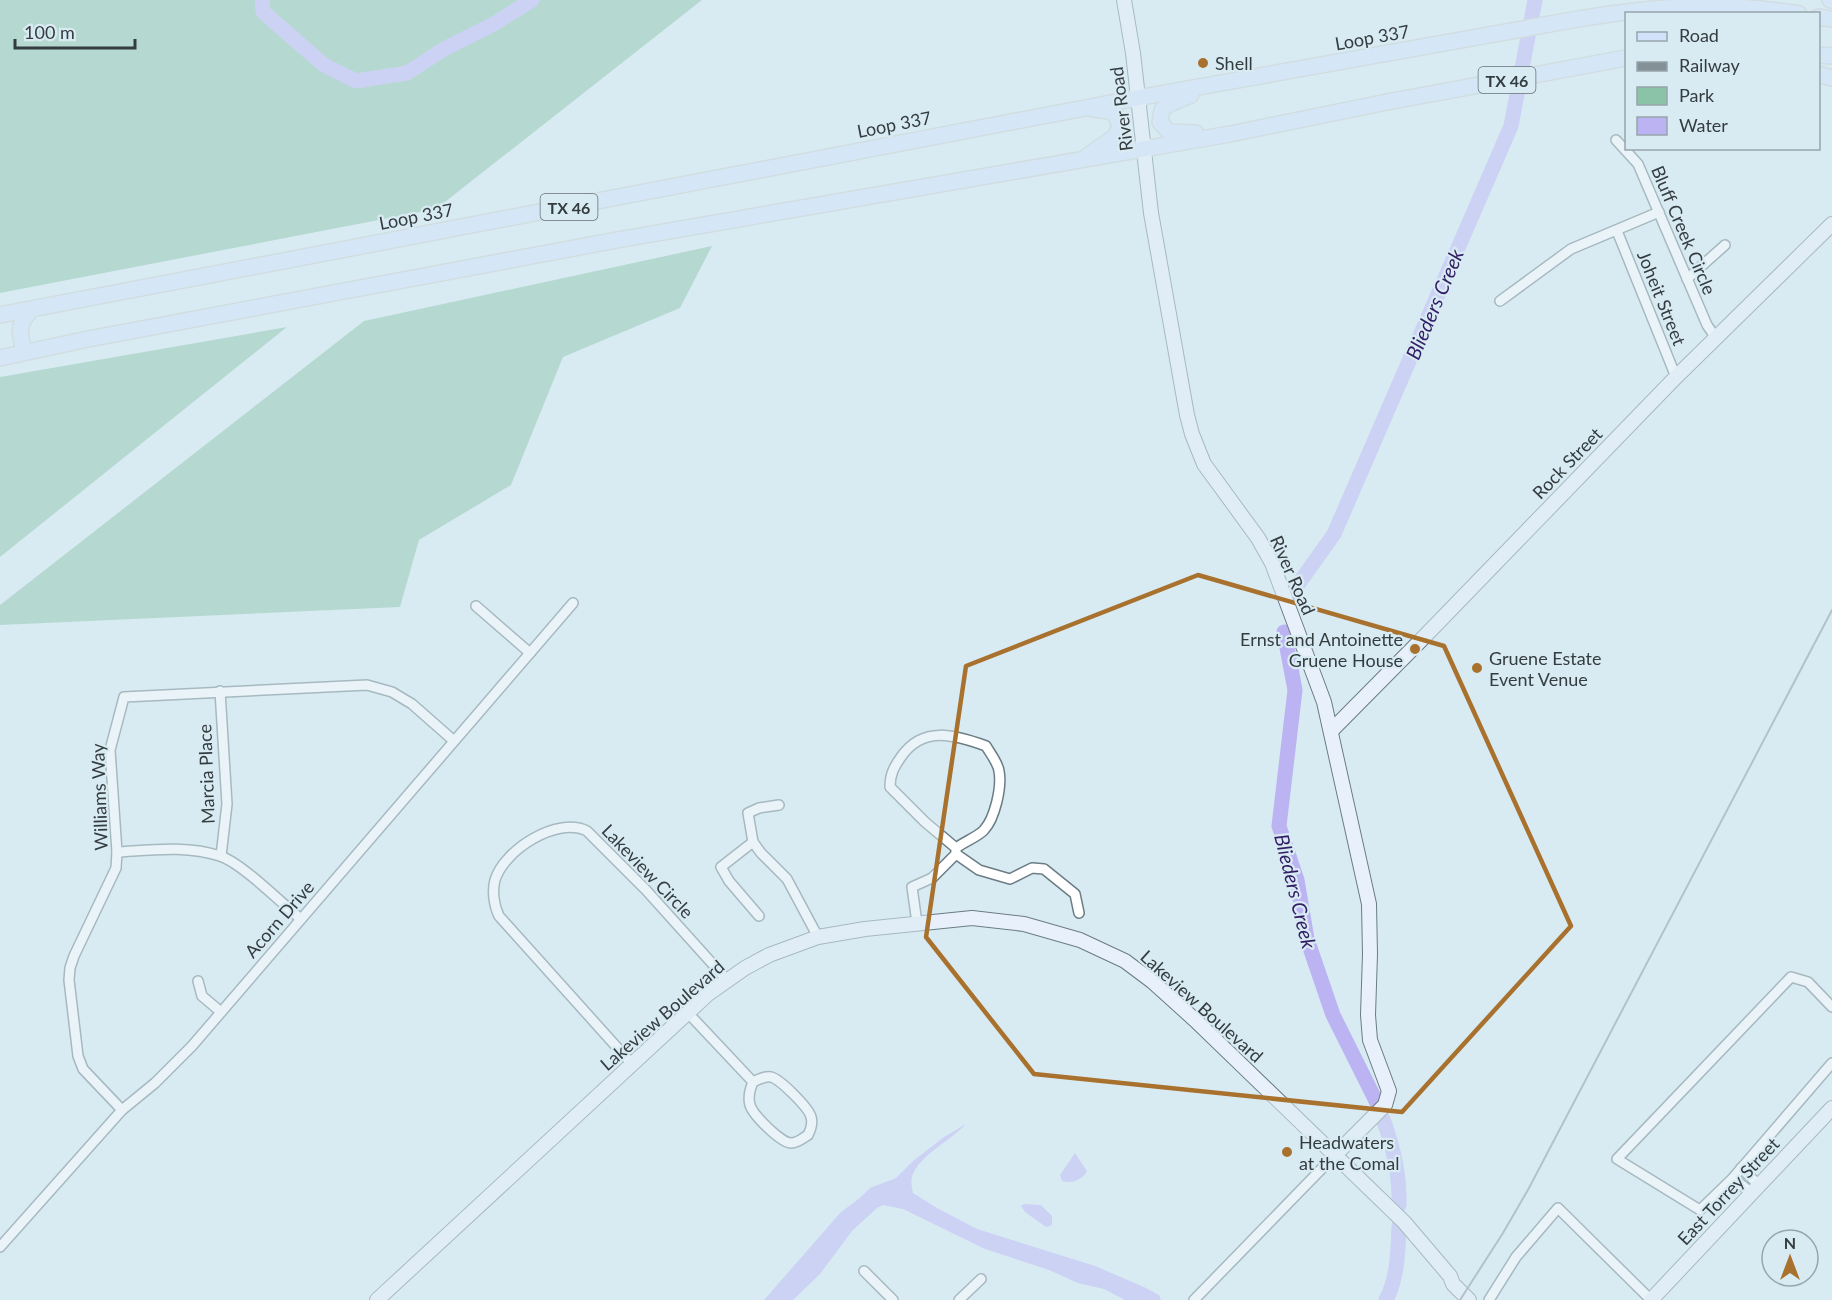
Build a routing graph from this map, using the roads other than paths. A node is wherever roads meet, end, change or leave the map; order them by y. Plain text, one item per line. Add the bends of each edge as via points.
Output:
1 (1124, 0) edge
2 (1652, 0) edge
3 (1780, 12) edge
4 (1578, 19) junction
5 (1625, 58) edge
6 (1219, 83) junction
7 (1137, 98) junction
8 (1081, 108) junction
9 (1238, 133) junction
10 (1616, 140) dead end
11 (1144, 149) junction
12 (1625, 150) edge
13 (1625, 150) edge
14 (1078, 162) junction
15 (1659, 212) junction
16 (1832, 224) edge
17 (1617, 231) junction
18 (1725, 245) dead end
19 (1687, 279) junction
20 (1500, 301) dead end
21 (31, 310) junction
22 (0, 315) edge
23 (1716, 338) junction
24 (24, 352) junction
25 (0, 358) edge
26 (1676, 378) junction
27 (573, 603) dead end
28 (476, 606) dead end
29 (531, 653) junction
30 (220, 691) junction
31 (1331, 731) junction
32 (454, 741) junction
33 (779, 805) dead end
34 (753, 842) junction
35 (956, 851) junction
36 (117, 852) junction
37 (220, 856) junction
38 (1079, 913) dead end
39 (759, 916) dead end
40 (301, 919) junction
41 (917, 923) junction
42 (818, 936) junction
43 (727, 980) junction
44 (198, 981) dead end
45 (1832, 1007) edge
46 (221, 1012) junction
47 (688, 1013) junction
48 (1832, 1063) edge
49 (632, 1064) junction
50 (753, 1082) junction
51 (1832, 1107) edge
52 (122, 1110) junction
53 (1335, 1155) junction
54 (1741, 1168) junction
55 (1733, 1178) junction
56 (1755, 1189) junction
57 (0, 1248) edge
58 (864, 1271) dead end
59 (1450, 1276) junction
60 (981, 1279) dead end
61 (377, 1300) edge
62 (893, 1300) edge
63 (959, 1300) edge
64 (1194, 1300) edge
65 (1469, 1300) edge
66 (1476, 1300) edge
67 (1490, 1300) edge
68 (1651, 1300) edge

1 - 7 street, River Road
2 - 4 main road
3 - 4 main road, Loop 337 / TX 46 via 1683,6
4 - 6 main road, Loop 337 / TX 46
5 - 9 main road, TX 46
6 - 7 main road, Loop 337 / TX 46
6 - 9 main road via 1169,104 1162,110 1160,122 1169,132
7 - 8 main road, Loop 337 / TX 46
7 - 11 street, River Road
8 - 14 main road via 1110,111 1120,126 1116,136
8 - 21 main road, Loop 337 / TX 46
9 - 11 main road, TX 46
10 - 12 street, Bluff Creek Circle
11 - 14 main road, TX 46
11 - 31 street, River Road via 1151,213 1192,434 1212,477 1272,563 1321,691
13 - 15 street, Bluff Creek Circle via 1638,164
14 - 24 main road, TX 46 via 628,238
15 - 17 street
15 - 19 street, Bluff Creek Circle
16 - 23 street, Rock Street
17 - 20 street via 1571,249
17 - 26 street, Joheit Street
18 - 19 street
19 - 23 street, Bluff Creek Circle
21 - 22 main road, Loop 337 / TX 46
21 - 24 main road via 19,327
23 - 26 street, Rock Street
24 - 25 main road, TX 46
26 - 31 street, Rock Street
27 - 29 street, Acorn Drive
28 - 29 street
29 - 32 street, Acorn Drive
30 - 32 street, Williams Way via 367,685 392,692 412,704
30 - 36 street, Williams Way via 124,697 110,750
30 - 37 street, Marcia Place via 227,804
31 - 53 street, River Road via 1369,904 1370,1040 1389,1091 1385,1106
32 - 40 street, Acorn Drive
33 - 34 street via 748,813
34 - 39 street via 721,867
34 - 42 street via 787,879
35 - 35 street via 983,832 992,818 999,770 986,746 956,736 928,736 904,753 890,776 890,787
35 - 38 street via 979,870 1010,879 1032,868 1044,869 1076,894
35 - 41 street via 932,878 912,887
36 - 37 street via 180,849
36 - 52 street, Williams Way via 116,868 74,957 69,980 82,1069
37 - 40 street via 243,870
40 - 46 street, Acorn Drive
41 - 42 street, Lakeview Boulevard
41 - 53 street, Lakeview Boulevard via 972,918 1003,921 1058,933 1111,953 1138,970 1195,1020
42 - 43 street, Lakeview Boulevard via 769,955
43 - 47 street, Lakeview Boulevard
43 - 49 street, Lakeview Circle via 587,831 576,827 547,832 512,855 496,878 496,910
44 - 46 street via 202,996
45 - 55 street via 1808,982 1791,977 1617,1159 1700,1210
46 - 52 street, Acorn Drive via 155,1083
47 - 49 street, Lakeview Boulevard
47 - 50 street
48 - 54 street
49 - 61 street, Lakeview Boulevard
50 - 50 street via 750,1107 755,1115 782,1141 790,1143 808,1135 812,1118 808,1109 777,1079 764,1077
51 - 56 street, East Torrey Street
52 - 57 street, Acorn Drive
53 - 59 street, Lakeview Boulevard via 1408,1227
53 - 64 street
54 - 55 street
54 - 56 street
55 - 56 street
56 - 68 street, East Torrey Street
58 - 62 street
59 - 65 street, Lakeview Boulevard
59 - 66 street, Lakeview Boulevard
60 - 63 street
67 - 68 street via 1516,1257 1558,1208

